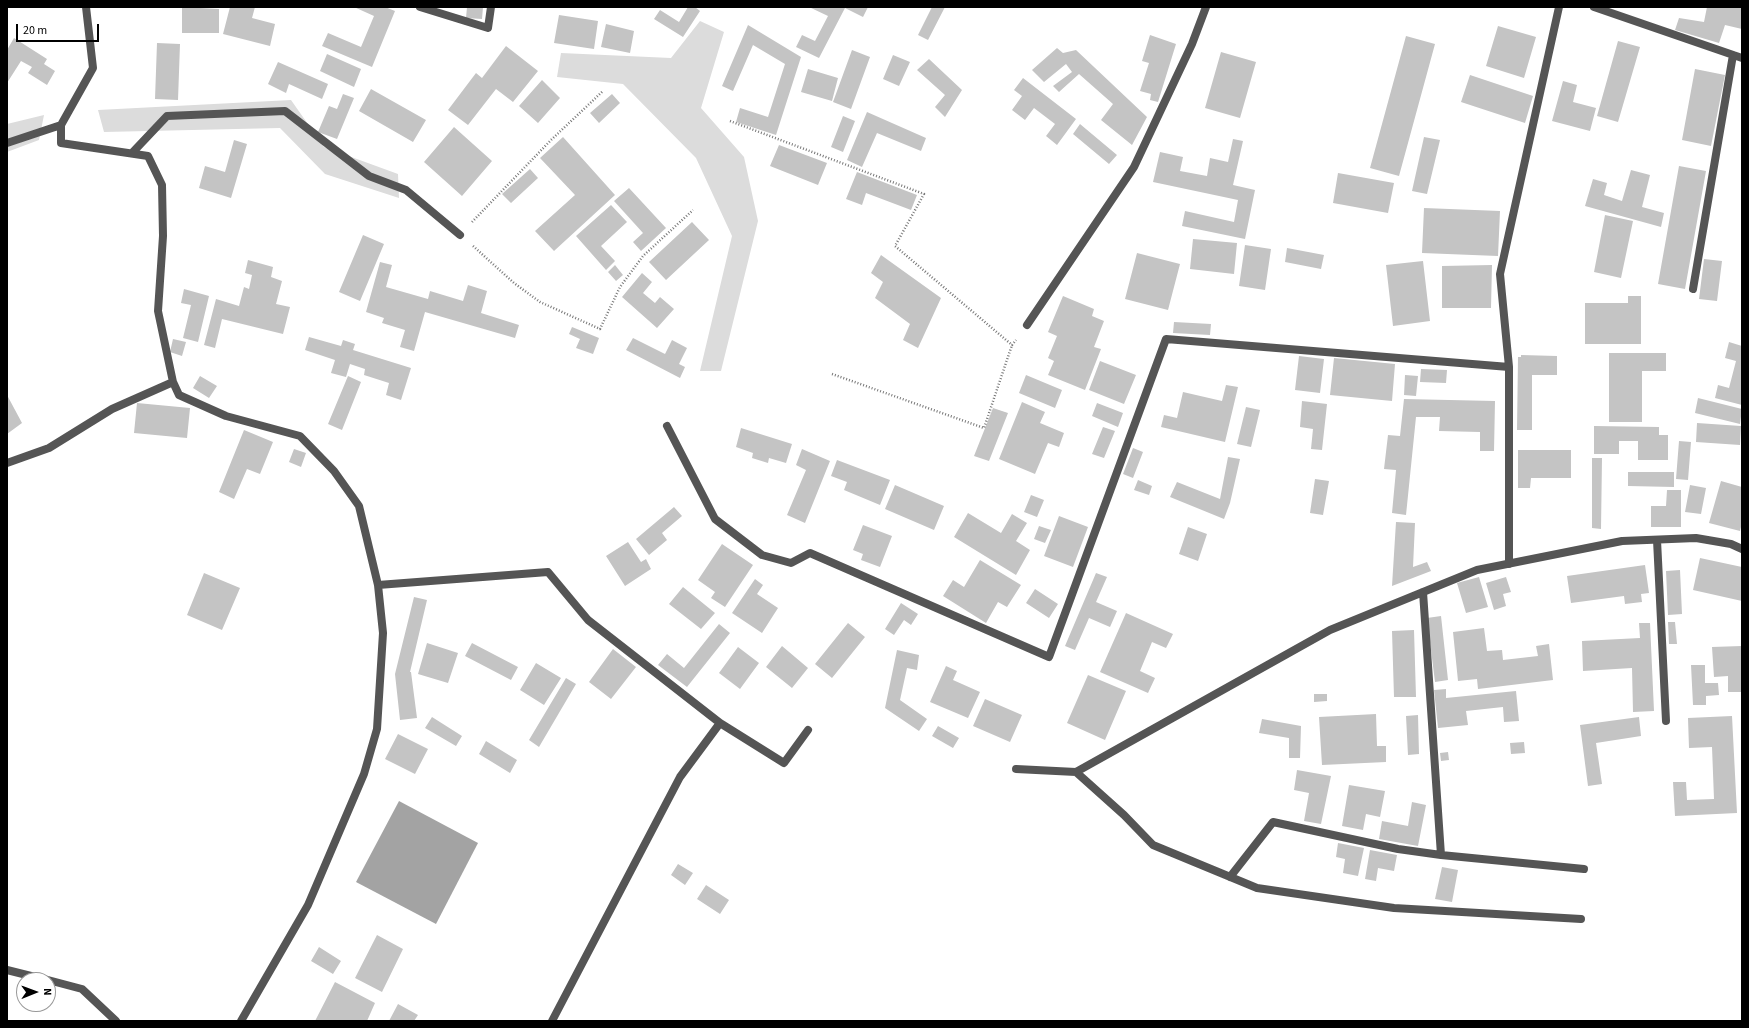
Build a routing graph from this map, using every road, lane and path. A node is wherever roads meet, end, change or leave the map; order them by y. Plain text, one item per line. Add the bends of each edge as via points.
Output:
1 (86, 7) edge
2 (420, 7) edge
3 (490, 7) edge
4 (1206, 7) edge
5 (1559, 7) edge
6 (1594, 7) edge
7 (1733, 55) junction
8 (1742, 58) edge
9 (603, 91) dead end
10 (730, 121) dead end
11 (62, 125) junction
12 (7, 143) edge
13 (132, 153) junction
14 (692, 210) dead end
15 (460, 234) junction
16 (1693, 289) dead end
17 (1027, 325) joint
18 (1012, 345) junction
19 (1509, 367) junction
20 (832, 374) dead end
21 (173, 382) junction
22 (667, 426) dead end
23 (7, 463) edge
24 (1657, 540) junction
25 (1742, 549) edge
26 (1509, 564) junction
27 (378, 585) junction
28 (1423, 592) junction
29 (1666, 721) dead end
30 (720, 723) junction
31 (808, 730) dead end
32 (1016, 769) dead end
33 (1076, 772) junction
34 (1441, 855) junction
35 (1584, 869) dead end
36 (1230, 877) junction
37 (1581, 919) dead end
38 (56, 982) edge
39 (116, 1021) edge
40 (241, 1021) edge
41 (552, 1021) edge

1 - 11 street via 93,68
2 - 3 street via 488,28
4 - 17 street via 1192,44 1134,167
5 - 19 street via 1500,274
6 - 7 street
7 - 8 street
7 - 16 street
9 - 15 path via 551,140
10 - 18 path via 924,194 895,246
11 - 12 street
11 - 13 street via 61,143
13 - 15 street via 167,116 286,111 369,176 406,190
13 - 21 street via 148,156 162,185 163,236 158,311
14 - 15 path via 643,256 620,287 600,329 540,302 514,283
17 - 18 path
18 - 20 path via 984,428
19 - 22 street via 1166,339 1049,657 810,553 792,563 762,555 715,519
19 - 26 street
21 - 23 street via 112,409 49,448
21 - 27 street via 179,395 226,416 300,436 334,471 359,506
24 - 25 street via 1696,538 1731,544
24 - 26 street via 1622,541
24 - 29 street
26 - 28 street via 1477,570
27 - 30 street via 548,572 588,620
27 - 40 street via 383,633 377,730 364,774 308,905
28 - 33 street via 1330,630
28 - 34 street
30 - 31 street via 784,763
30 - 41 street via 680,777
32 - 33 street
33 - 36 street via 1153,845
34 - 35 street
34 - 36 street via 1273,822
36 - 37 street via 1257,888 1394,908
38 - 39 street via 82,989

